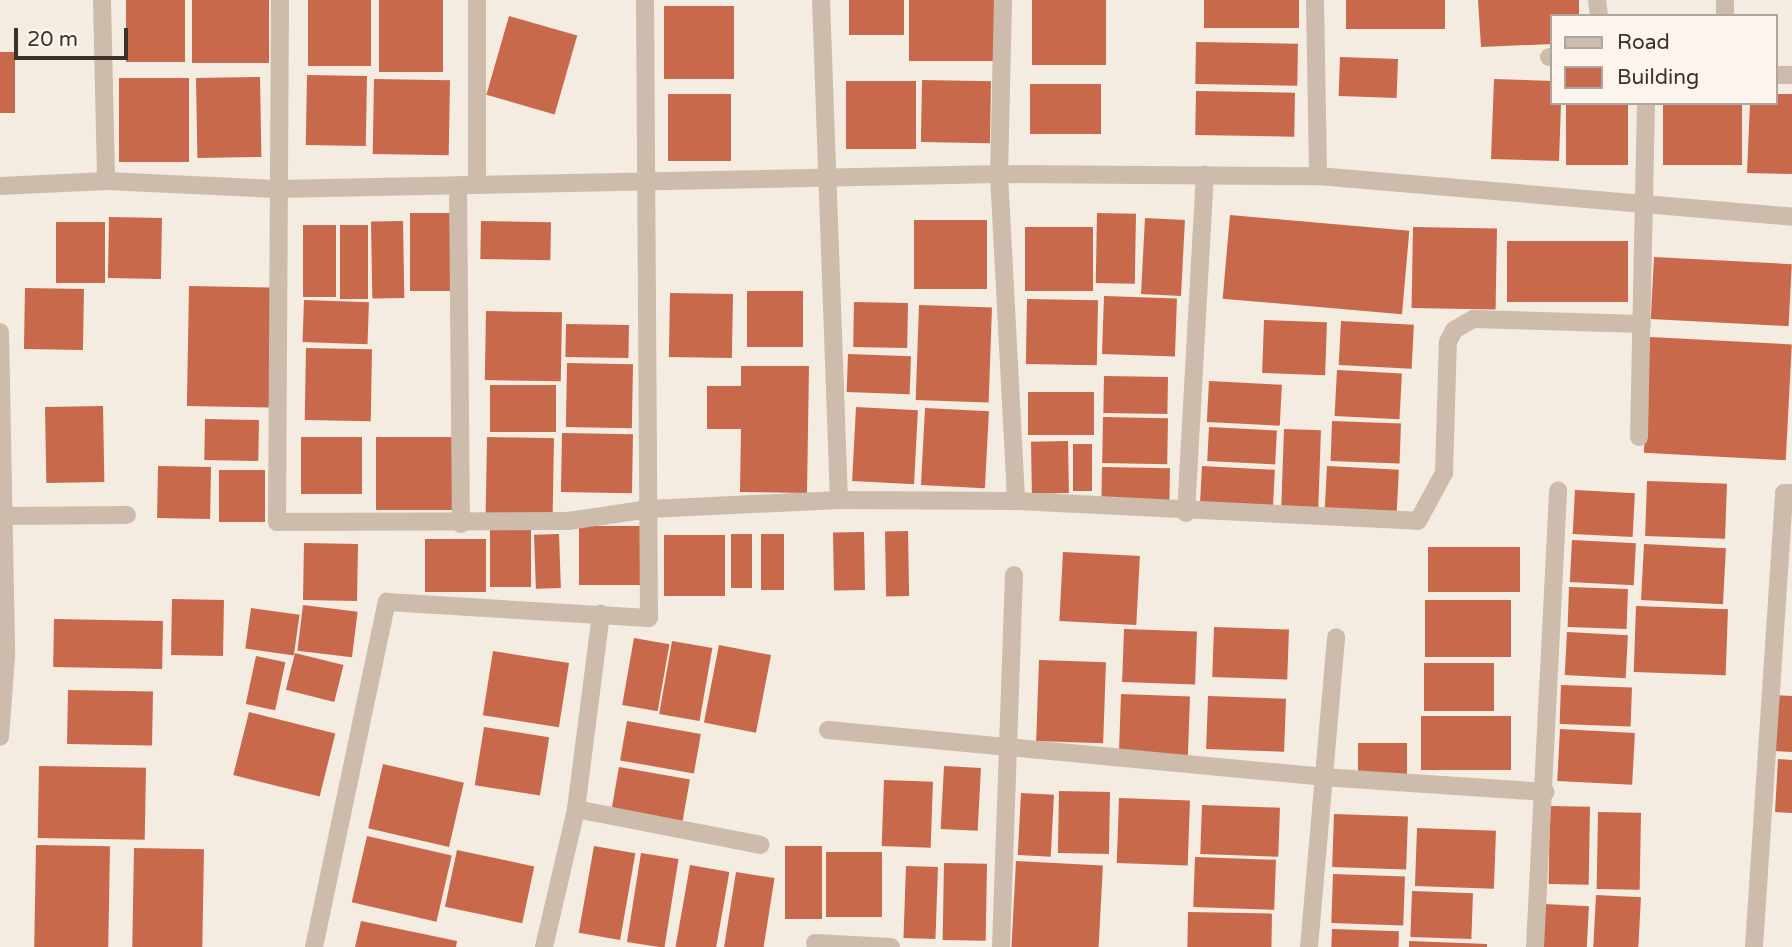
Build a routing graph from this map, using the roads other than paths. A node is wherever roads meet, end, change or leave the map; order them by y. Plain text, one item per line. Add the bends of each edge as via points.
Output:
1 (102, 0) edge
2 (280, 0) edge
3 (477, 0) edge
4 (645, 0) edge
5 (821, 0) edge
6 (1003, 0) edge
7 (1315, 0) edge
8 (1646, 105) edge
9 (999, 174) junction
10 (1205, 175) junction
11 (1318, 176) junction
12 (106, 181) junction
13 (825, 181) junction
14 (467, 184) junction
15 (645, 184) junction
16 (0, 186) edge
17 (277, 189) junction
18 (1645, 205) junction
19 (1792, 217) edge
20 (1642, 324) junction
21 (0, 332) edge
22 (1639, 437) dead end
23 (1559, 491) dead end
24 (1792, 494) edge
25 (839, 500) junction
26 (1016, 501) junction
27 (649, 509) junction
28 (1186, 513) junction
29 (127, 515) dead end
30 (4, 516) junction
31 (461, 524) junction
32 (1014, 575) dead end
33 (601, 614) junction
34 (1336, 637) dead end
35 (3, 656) edge
36 (828, 730) dead end
37 (0, 737) edge
38 (1009, 748) junction
39 (1321, 777) junction
40 (1546, 792) junction
41 (576, 809) junction
42 (761, 845) dead end
43 (815, 943) dead end
44 (314, 947) edge
45 (544, 947) edge
46 (891, 947) edge
47 (1001, 947) edge
48 (1309, 947) edge
49 (1535, 947) edge
50 (1754, 947) edge

1 - 12 street
2 - 17 street
3 - 14 street
4 - 15 street
5 - 13 street
6 - 9 street
7 - 11 street
8 - 18 street
9 - 10 street
9 - 13 street
9 - 26 street
10 - 11 street
10 - 28 street
11 - 18 street
12 - 16 street
12 - 17 street
13 - 15 street
13 - 25 street
14 - 15 street
14 - 17 street
14 - 31 street
15 - 27 street
17 - 31 street via 277,522
18 - 19 street
18 - 20 street
20 - 22 street
20 - 28 street via 1473,319 1454,330 1448,342 1444,473 1418,521
21 - 30 street
23 - 40 street
24 - 50 street via 1784,494
25 - 26 street
25 - 27 street
26 - 28 street
27 - 31 street via 568,521
27 - 33 street via 649,618
29 - 30 street
30 - 35 street
32 - 38 street
33 - 41 street
33 - 44 street via 387,602
34 - 39 street
35 - 37 street
36 - 38 street
38 - 39 street
38 - 47 street
39 - 40 street
39 - 48 street
40 - 49 street
41 - 42 street
41 - 45 street
43 - 46 street

